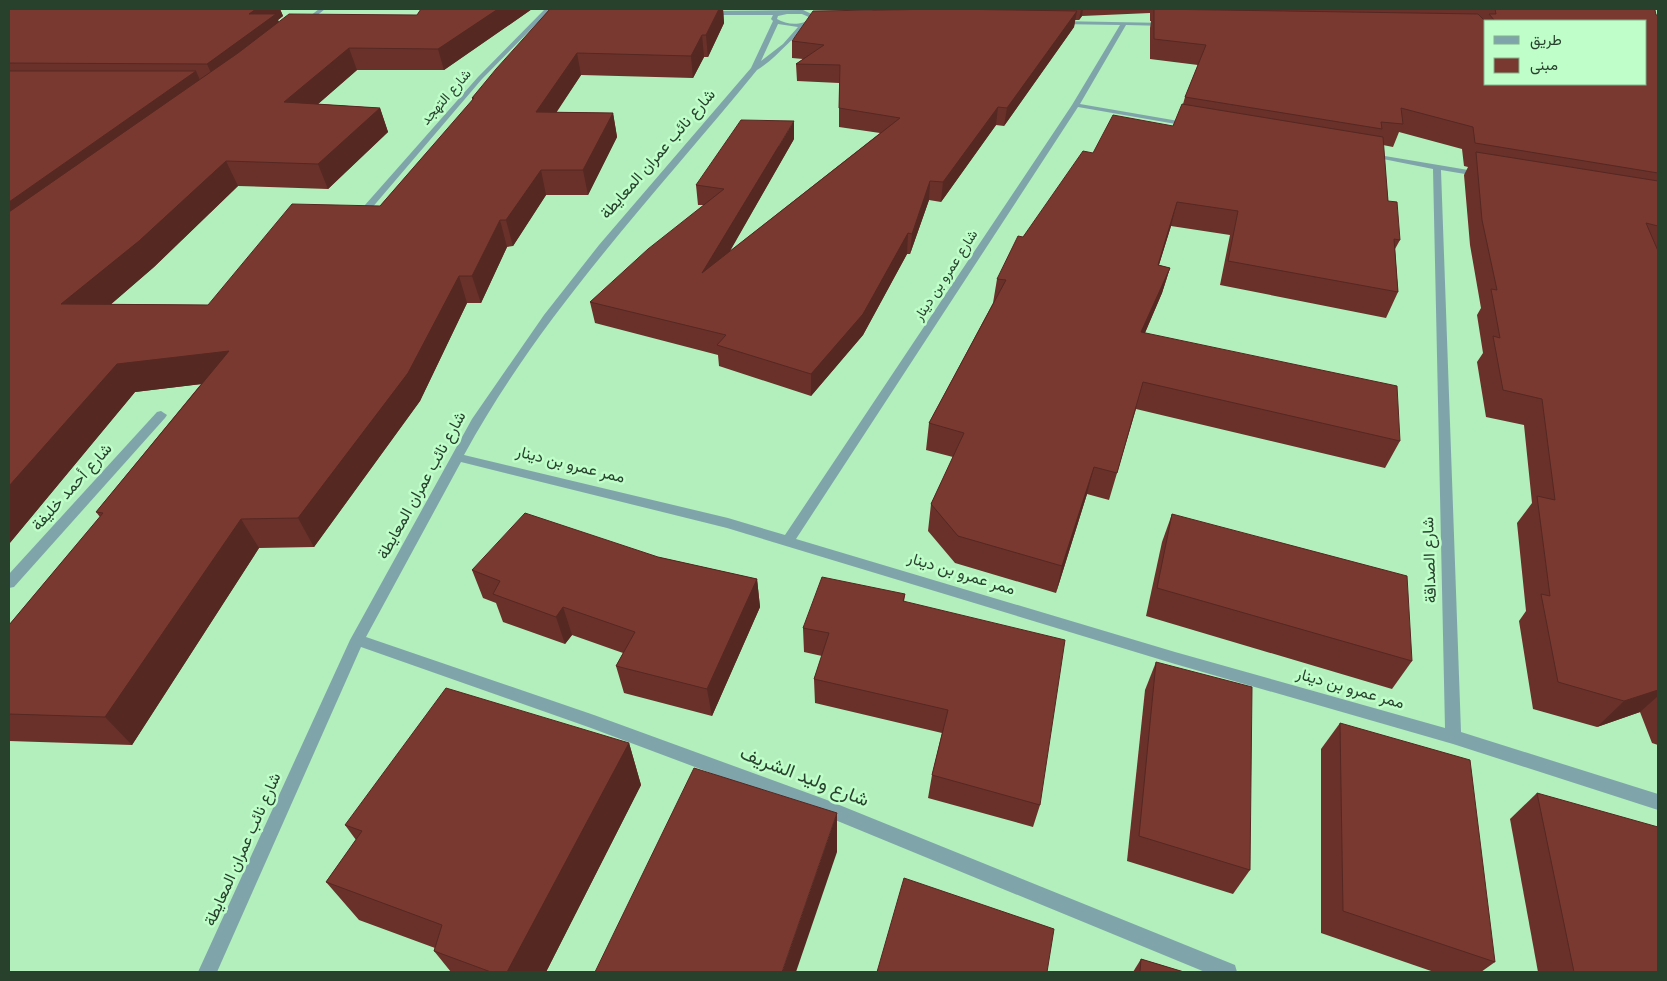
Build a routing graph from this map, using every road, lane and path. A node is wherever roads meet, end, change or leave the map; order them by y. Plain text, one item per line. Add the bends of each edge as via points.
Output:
1 (322, 9) edge
2 (544, 9) edge
3 (548, 9) edge
4 (556, 9) edge
5 (786, 11) edge
6 (809, 12) edge
7 (817, 14) edge
8 (776, 21) junction
9 (823, 22) edge
10 (1055, 22) edge
11 (807, 23) junction
12 (1124, 23) junction
13 (1173, 25) edge
14 (294, 32) edge
15 (754, 69) junction
16 (1076, 105) junction
17 (1201, 127) edge
18 (1361, 154) edge
19 (1437, 167) junction
20 (1495, 176) edge
21 (368, 207) edge
22 (161, 415) dead end
23 (457, 457) junction
24 (788, 541) junction
25 (9, 583) edge
26 (357, 640) junction
27 (1453, 737) junction
28 (1658, 802) edge
29 (209, 972) edge
30 (1228, 972) edge

1 - 14 street
2 - 3 street
3 - 4 street
3 - 21 street, شارع التهجد via 480,78
5 - 6 street
5 - 8 street via 776,15
5 - 8 street via 696,14
6 - 7 street
6 - 11 street via 814,17
8 - 11 street via 789,25
8 - 15 street, شارع نائب عمران المعايطة
9 - 11 street
10 - 12 street
11 - 15 street, شارع نائب عمران المعايطة
12 - 13 street
12 - 16 street, شارع عمرو بن دينار
15 - 23 street, شارع نائب عمران المعايطة via 602,247 537,333 478,419
16 - 17 street
16 - 24 street, شارع عمرو بن دينار
18 - 19 street
19 - 20 street
19 - 27 street, شارع الصداقة
22 - 25 street, شارع أحمد خليفة
23 - 24 street, ممر عمرو بن دينار via 671,508
23 - 26 street, شارع نائب عمران المعايطة
24 - 27 street, ممر عمرو بن دينار via 1175,658
26 - 29 street, شارع نائب عمران المعايطة
26 - 30 street, شارع وليد الشريف via 594,722 827,808
27 - 28 street

